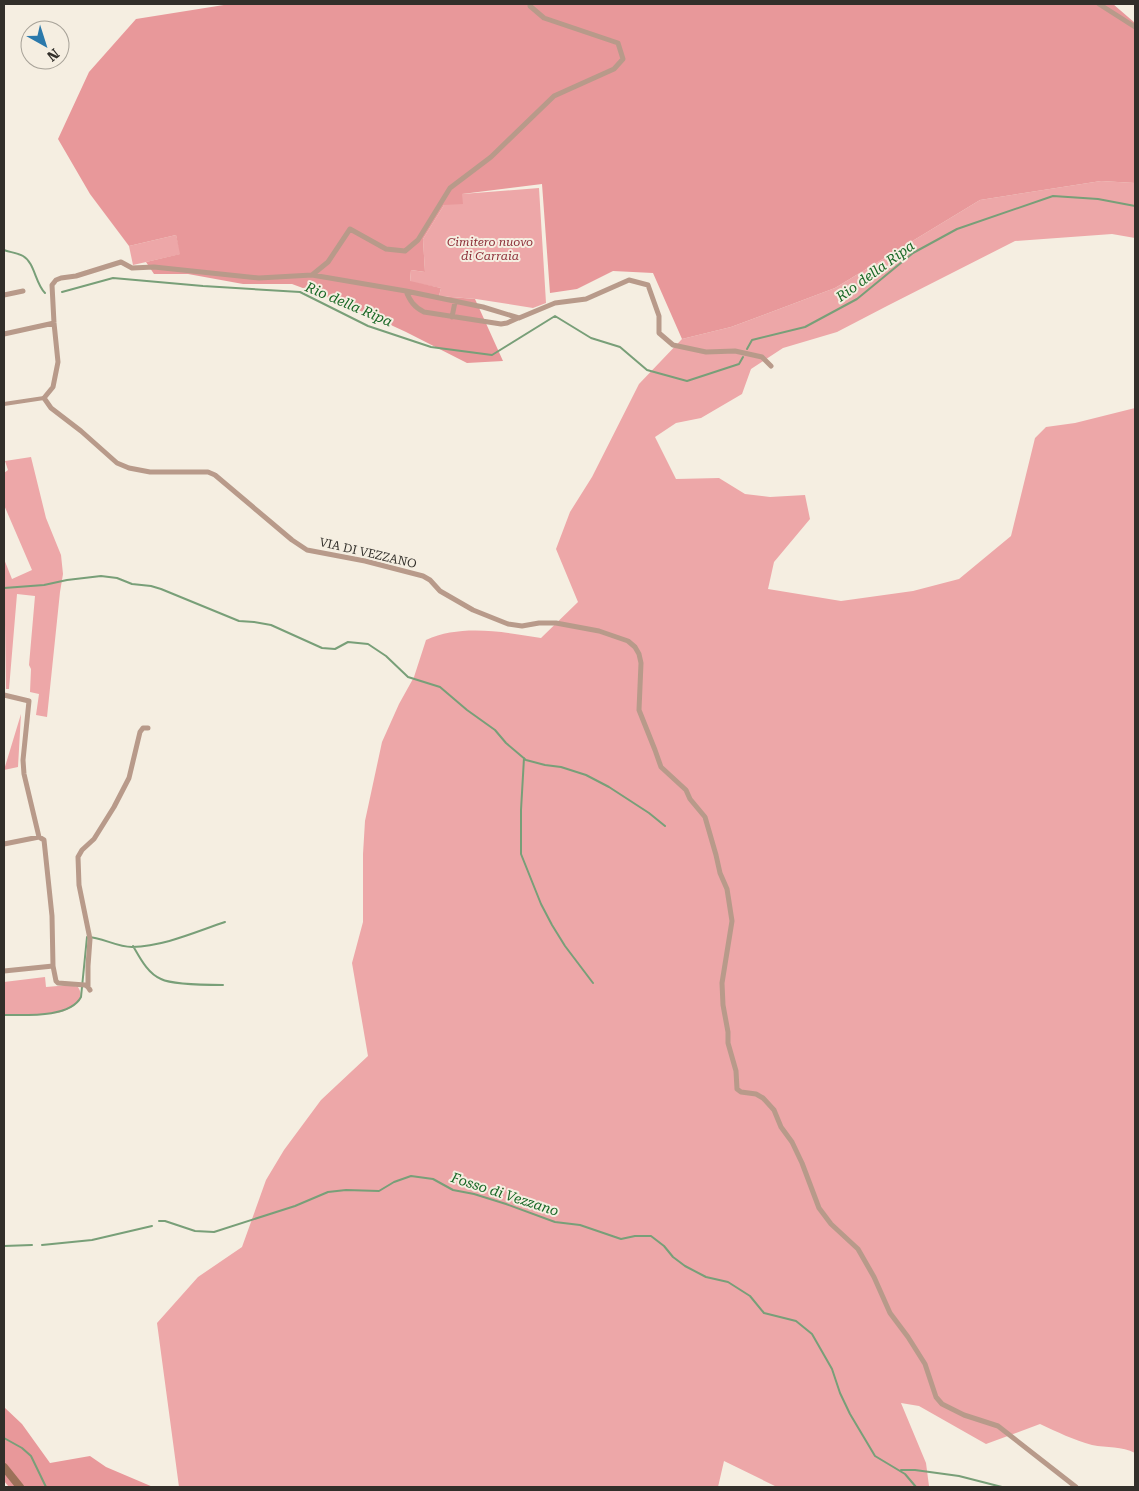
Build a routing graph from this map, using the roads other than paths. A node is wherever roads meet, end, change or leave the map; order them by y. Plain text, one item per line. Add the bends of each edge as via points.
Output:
1 (530, 4) edge
2 (1099, 4) edge
3 (1135, 27) edge
4 (312, 275) junction
5 (23, 291) dead end
6 (406, 292) junction
7 (4, 295) edge
8 (455, 302) junction
9 (452, 317) junction
10 (519, 318) junction
11 (54, 323) junction
12 (4, 334) edge
13 (771, 366) dead end
14 (44, 398) junction
15 (4, 404) edge
16 (4, 695) edge
17 (148, 728) dead end
18 (39, 837) junction
19 (4, 844) edge
20 (53, 966) junction
21 (4, 971) edge
22 (4, 1467) edge
23 (20, 1487) edge
24 (1076, 1487) edge

1 - 4 street via 544,18 618,43 622,59 614,69 554,96 491,157 450,188 418,240 405,251 386,249 350,229 328,262
2 - 3 street
4 - 6 street
4 - 11 street via 252,277 154,267 132,268 121,262 56,280 51,289
5 - 7 street
6 - 8 street
6 - 9 street via 416,308
8 - 9 street
8 - 10 street
9 - 10 street via 501,324
10 - 13 street via 555,303 586,298 629,280 648,285 658,316 659,333 673,346 706,352 735,351 762,357
11 - 12 street
11 - 14 street via 58,362 52,386
14 - 15 street
14 - 24 street, VIA DI VEZZANO via 51,408 117,463 150,472 208,472 215,475 307,550 423,576 440,591 473,610 508,624 556,623 599,631 628,640 635,647 641,663 639,710 661,767 686,790 705,817 731,905 732,921 722,983 737,1089 756,1094 774,1110 797,1151 819,1208 858,1249 890,1313 925,1364 936,1397 942,1404 964,1415 998,1426
16 - 18 street via 29,701 23,767
17 - 20 street via 140,732 129,778 114,807 78,857 90,939 89,989 85,985 58,983
18 - 19 street
18 - 20 street via 44,840 52,916
20 - 21 street
22 - 23 main road

